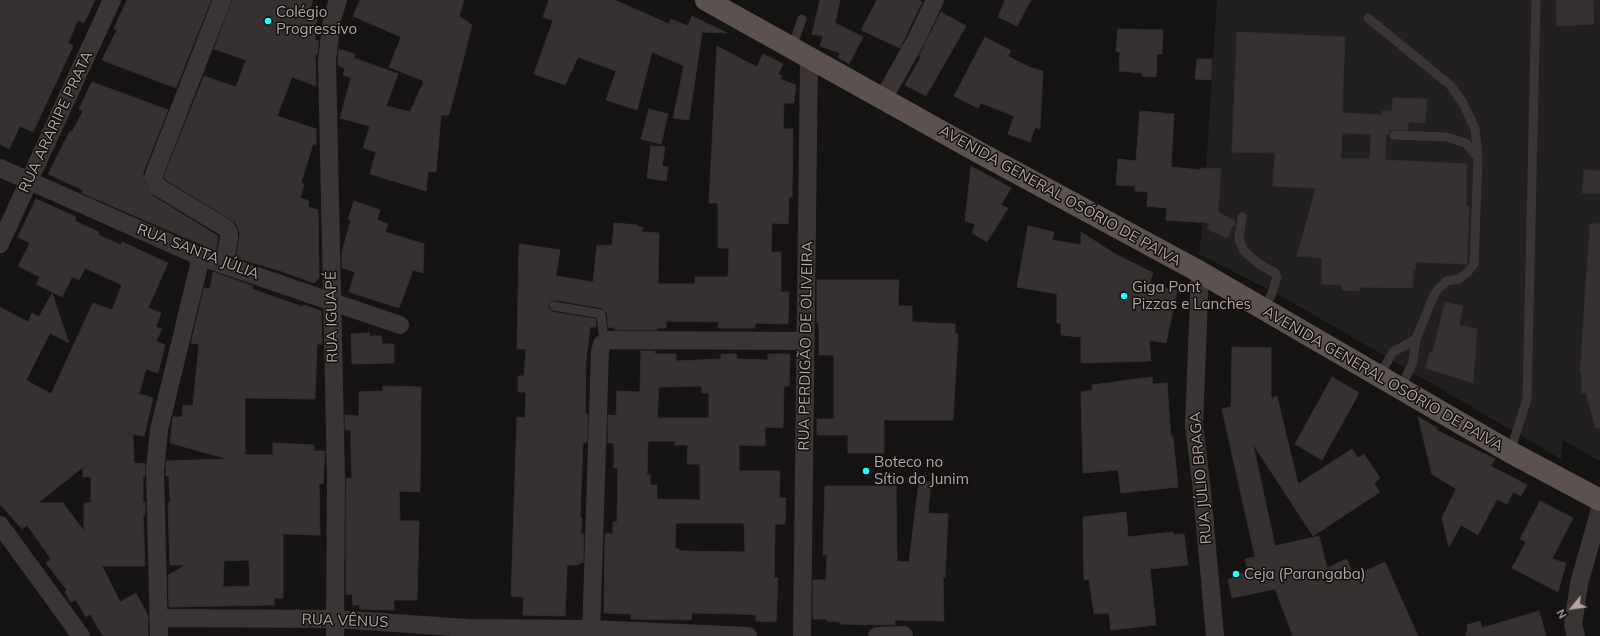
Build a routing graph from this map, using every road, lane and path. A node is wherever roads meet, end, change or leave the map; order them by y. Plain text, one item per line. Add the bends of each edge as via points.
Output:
1 (112, 0) edge
2 (222, 0) edge
3 (338, 0) edge
4 (706, 0) edge
5 (935, 0) edge
6 (1536, 0) edge
7 (1368, 18) dead end
8 (802, 19) dead end
9 (801, 52) junction
10 (884, 99) junction
11 (1394, 135) dead end
12 (1478, 158) junction
13 (0, 168) edge
14 (29, 181) junction
15 (1242, 217) dead end
16 (0, 244) edge
17 (201, 257) junction
18 (224, 265) junction
19 (1200, 272) junction
20 (332, 301) junction
21 (554, 306) dead end
22 (1264, 310) junction
23 (400, 325) dead end
24 (1416, 339) junction
25 (806, 341) junction
26 (603, 343) junction
27 (1379, 376) junction
28 (1400, 388) junction
29 (1510, 452) junction
30 (1600, 500) edge
31 (1600, 509) edge
32 (0, 525) edge
33 (68, 618) junction
34 (158, 618) junction
35 (335, 628) edge
36 (591, 632) edge
37 (904, 635) edge
38 (63, 636) edge
39 (81, 636) edge
40 (159, 636) edge
41 (748, 636) edge
42 (802, 636) edge
43 (877, 636) edge
44 (1215, 636) edge
45 (1576, 636) edge

1 - 14 street, RUA ARARIPE PRATA
2 - 18 street via 153,177 158,187 226,228 229,238
3 - 20 street, RUA IGUAPÉ via 332,19 327,61
4 - 9 main road, AVENIDA GENERAL OSÓRIO DE PAIVA
5 - 10 street
6 - 29 lane via 1527,399
7 - 12 lane via 1450,85 1475,129
8 - 9 lane
9 - 10 main road, AVENIDA GENERAL OSÓRIO DE PAIVA
9 - 25 street, RUA PERDIGÃO DE OLIVEIRA
10 - 19 main road, AVENIDA GENERAL OSÓRIO DE PAIVA via 980,154
11 - 12 lane via 1446,137 1466,143
12 - 24 lane via 1474,264 1459,279 1447,281 1439,288
13 - 14 street, RUA SANTA JÚLIA
14 - 16 street, RUA ARARIPE PRATA
14 - 17 street, RUA SANTA JÚLIA
15 - 22 lane via 1239,238 1244,251 1277,277
17 - 18 street, RUA SANTA JÚLIA
17 - 34 street via 159,430 155,470
18 - 20 street, RUA SANTA JÚLIA
19 - 22 main road, AVENIDA GENERAL OSÓRIO DE PAIVA
19 - 44 street, RUA JÚLIO BRAGA via 1194,425
20 - 23 street, RUA SANTA JÚLIA
20 - 35 street, RUA IGUAPÉ via 336,479
21 - 26 lane via 601,314
22 - 27 main road, AVENIDA GENERAL OSÓRIO DE PAIVA
24 - 27 lane via 1393,352
24 - 28 lane via 1413,362
25 - 26 street via 609,340
25 - 42 street, RUA PERDIGÃO DE OLIVEIRA
26 - 36 street via 599,368
27 - 28 main road, AVENIDA GENERAL OSÓRIO DE PAIVA
28 - 29 main road, AVENIDA GENERAL OSÓRIO DE PAIVA
29 - 30 main road, AVENIDA GENERAL OSÓRIO DE PAIVA
31 - 45 street via 1579,584 1574,625
32 - 33 street
33 - 38 street
33 - 39 street
34 - 35 street, RUA VÊNUS
34 - 40 street
35 - 36 street, RUA VÊNUS via 468,628
36 - 41 street, RUA VÊNUS
37 - 43 street

